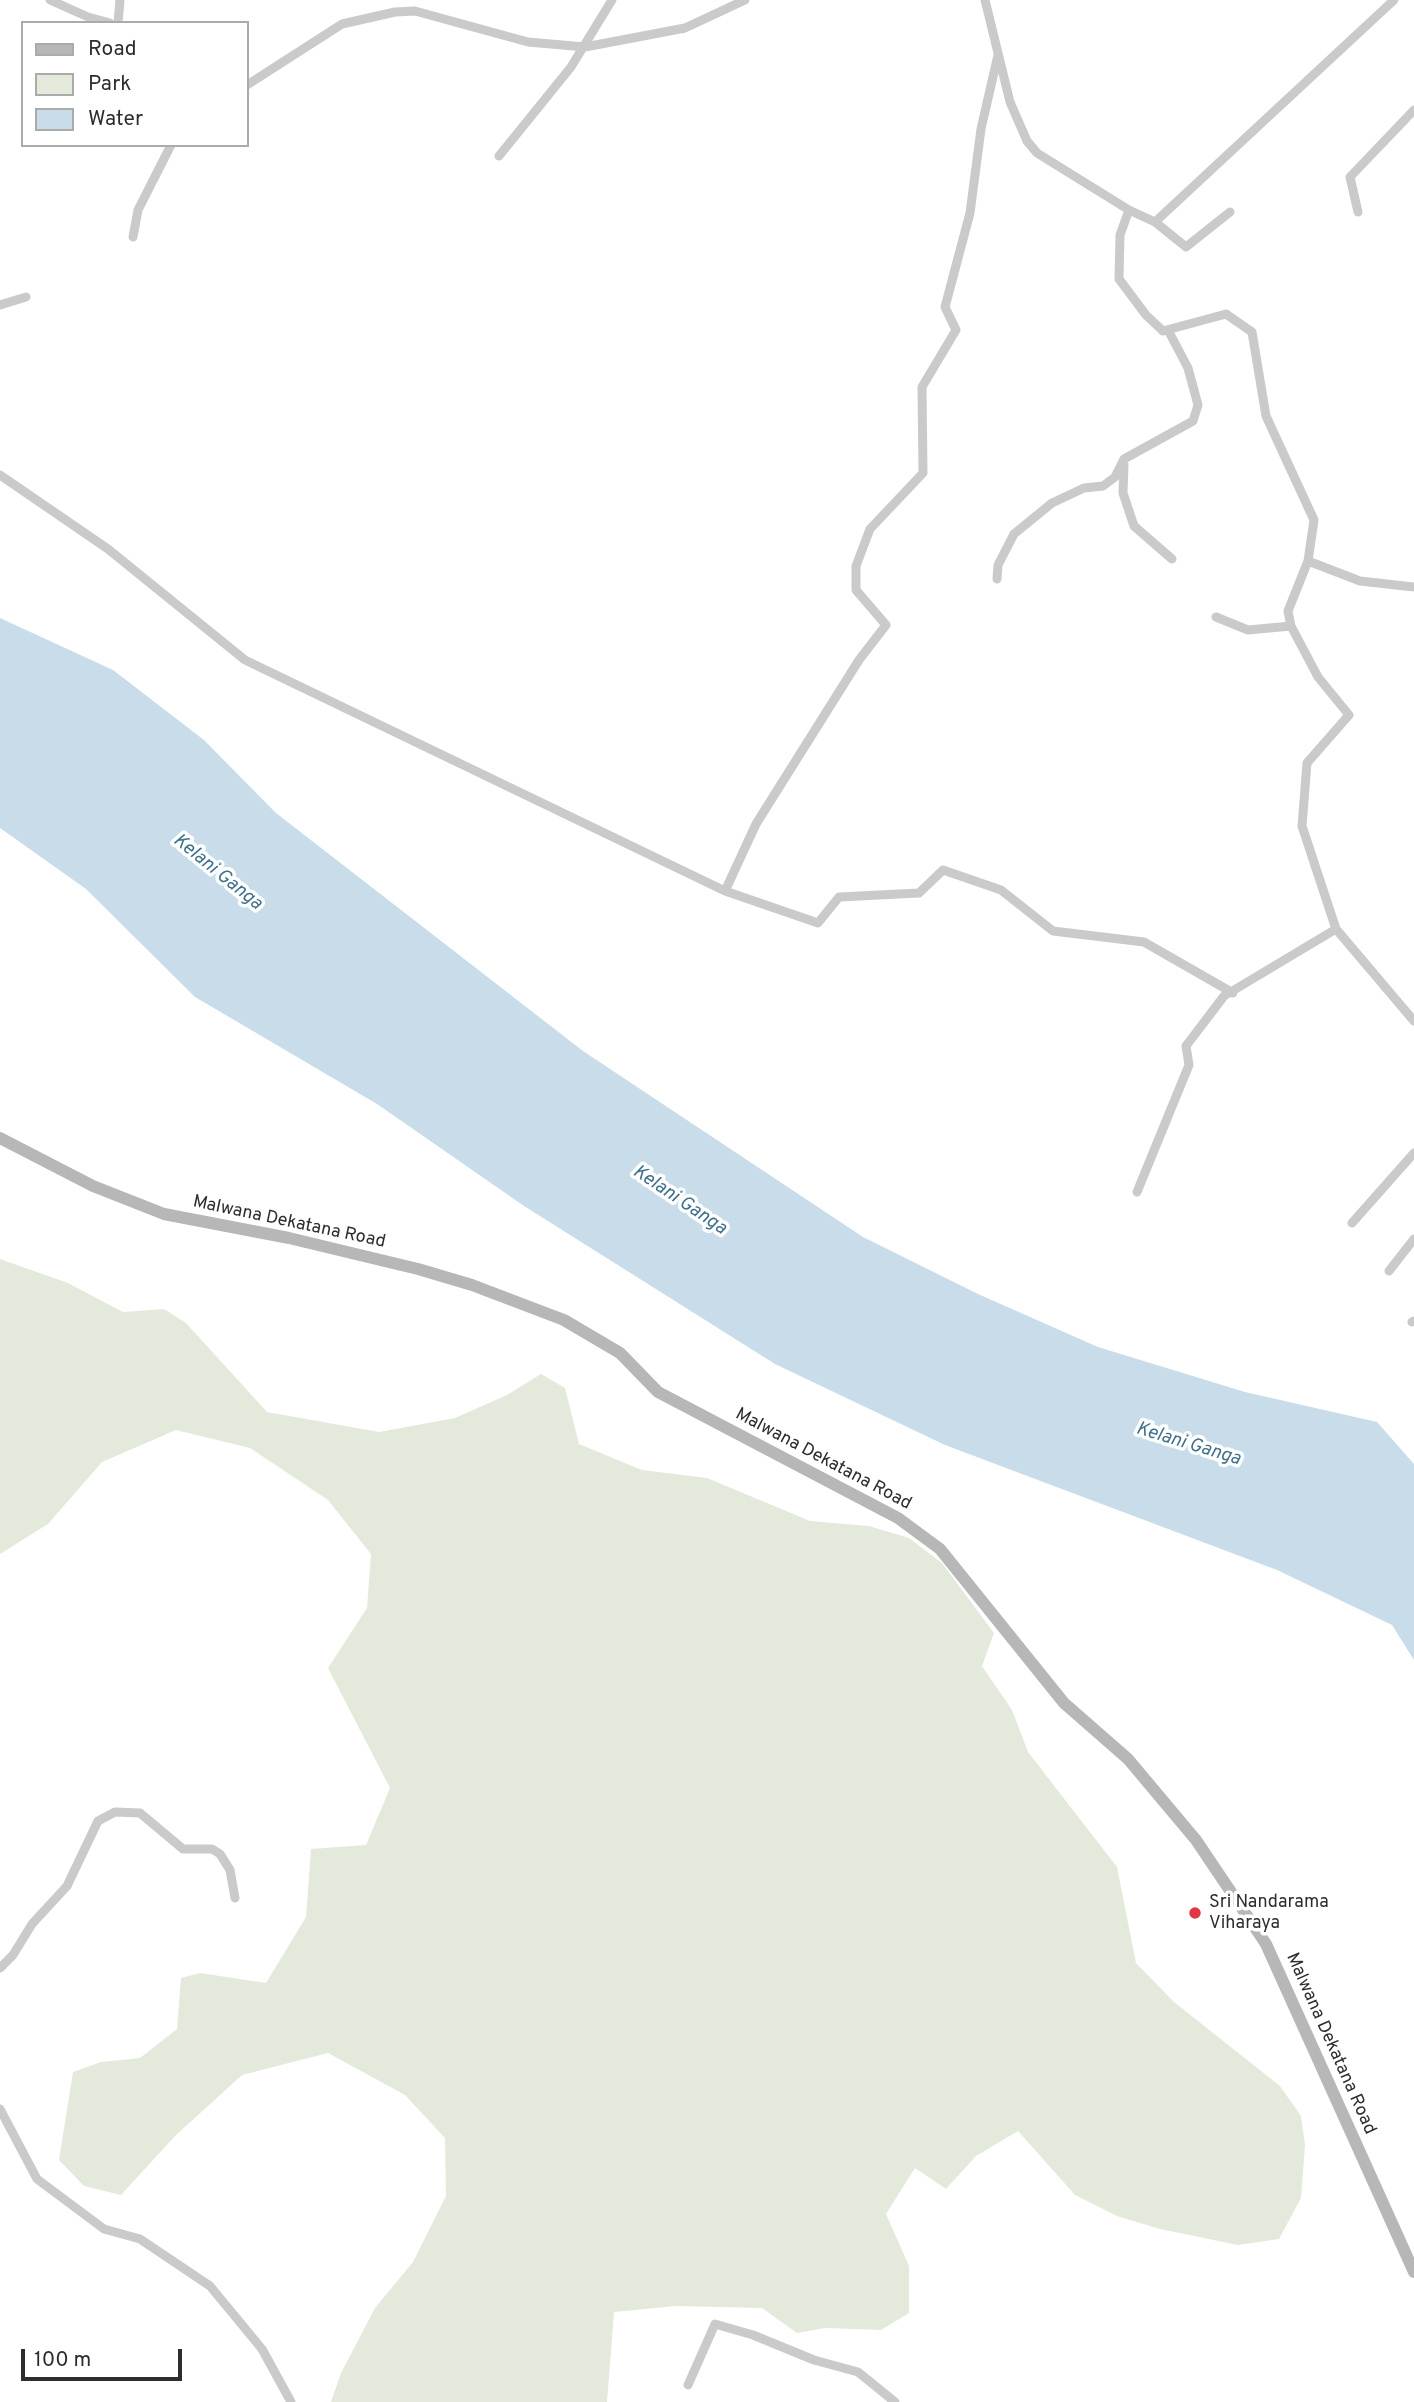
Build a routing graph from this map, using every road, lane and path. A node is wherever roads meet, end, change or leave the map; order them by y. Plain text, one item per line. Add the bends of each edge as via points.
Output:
1 (50, 0) edge
2 (120, 0) edge
3 (420, 0) edge
4 (612, 0) edge
5 (745, 0) edge
6 (985, 0) edge
7 (1394, 0) edge
8 (415, 11) junction
9 (103, 21) edge
10 (118, 21) edge
11 (585, 47) junction
12 (998, 55) junction
13 (248, 84) edge
14 (1414, 110) edge
15 (170, 147) edge
16 (499, 156) dead end
17 (1129, 211) junction
18 (1230, 212) dead end
19 (1358, 212) dead end
20 (1155, 222) junction
21 (133, 237) dead end
22 (26, 297) dead end
23 (0, 305) edge
24 (1169, 332) junction
25 (1124, 459) junction
26 (0, 475) edge
27 (1172, 559) dead end
28 (1308, 561) junction
29 (997, 579) dead end
30 (1414, 586) edge
31 (1216, 617) dead end
32 (1291, 626) junction
33 (725, 891) junction
34 (1336, 929) junction
35 (1233, 993) junction
36 (1414, 1021) edge
37 (0, 1139) edge
38 (1414, 1153) edge
39 (1137, 1192) dead end
40 (1352, 1223) dead end
41 (1414, 1239) edge
42 (1389, 1271) dead end
43 (235, 1898) dead end
44 (0, 1968) edge
45 (0, 2109) edge
46 (1414, 2272) edge
47 (688, 2385) dead end
48 (893, 2401) edge
49 (291, 2402) edge

1 - 9 street
2 - 10 street
3 - 8 street
4 - 11 street
5 - 11 street via 685,28
6 - 12 street
7 - 20 street
8 - 11 street via 528,42
8 - 13 street via 342,24
11 - 16 street
12 - 17 street via 1010,102 1037,153
12 - 33 street via 981,129 970,213 945,307 956,330 922,387 923,473 870,529 856,566 856,590 886,625 756,824
14 - 19 street via 1350,177
15 - 21 street via 138,210
17 - 20 street
17 - 24 street via 1120,235 1119,279 1146,315
18 - 20 street via 1186,247
22 - 23 street
24 - 25 street via 1188,368 1198,405 1193,421
24 - 28 street via 1226,314 1252,332 1266,416 1314,520
25 - 27 street via 1123,493 1134,526
25 - 29 street via 1104,486 1084,488 1052,503 1014,534 998,565
26 - 33 street via 108,549 245,660
28 - 30 street via 1360,581
28 - 32 street via 1288,611
31 - 32 street via 1248,630
32 - 34 street via 1318,677 1349,715 1307,763 1302,826
33 - 35 street via 818,923 839,897 919,892 943,870 1001,890 1054,931 1144,942
34 - 35 street
34 - 36 street
35 - 39 street via 1224,996 1186,1046 1189,1065
37 - 46 main road, Malwana Dekatana Road via 93,1186 164,1214 418,1269 564,1321 620,1353 658,1392 898,1518 940,1549 1064,1703 1128,1759 1179,1820 1259,1934
38 - 40 street
41 - 42 street
43 - 44 street via 230,1870 220,1854 212,1849 183,1849 140,1813 116,1812 98,1821 67,1886
45 - 49 street via 37,2179 104,2229 140,2239 210,2286 262,2349
47 - 48 street via 715,2324 858,2372

